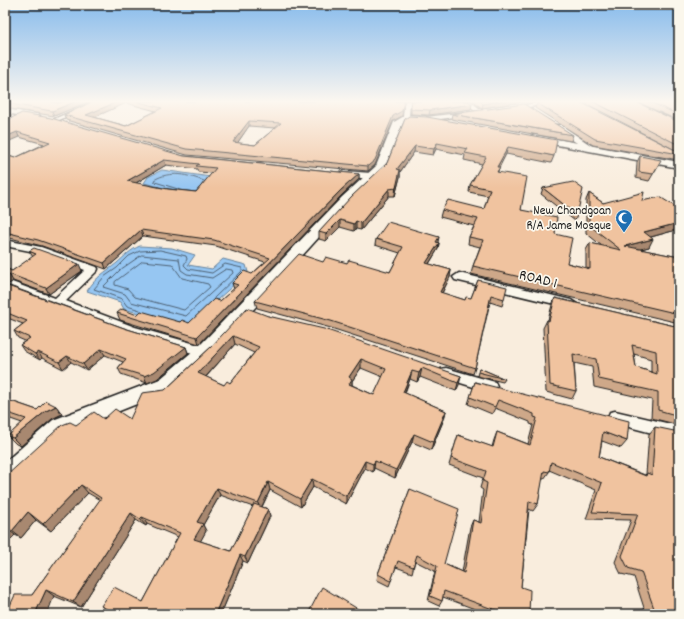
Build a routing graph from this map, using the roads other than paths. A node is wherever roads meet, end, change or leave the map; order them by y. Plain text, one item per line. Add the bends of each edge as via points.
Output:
1 (396, 130) edge
2 (562, 130) edge
3 (519, 135) edge
4 (591, 148) junction
5 (679, 165) edge
6 (333, 173) edge
7 (371, 176) junction
8 (5, 243) edge
9 (459, 277) dead end
10 (12, 286) edge
11 (58, 302) junction
12 (580, 306) edge
13 (243, 310) junction
14 (257, 314) edge
15 (206, 350) junction
16 (435, 370) edge
17 (506, 390) edge
18 (604, 414) edge
19 (679, 433) edge
20 (5, 476) edge

1 - 7 street via 381,167
2 - 4 street
3 - 4 street
4 - 5 street
6 - 7 street
7 - 13 street
8 - 11 street via 37,250 93,269
9 - 12 street, ROAD 1
10 - 11 street
11 - 15 street via 130,330
13 - 14 street
13 - 15 street
15 - 20 street via 167,384 60,426
16 - 17 street
18 - 19 street

